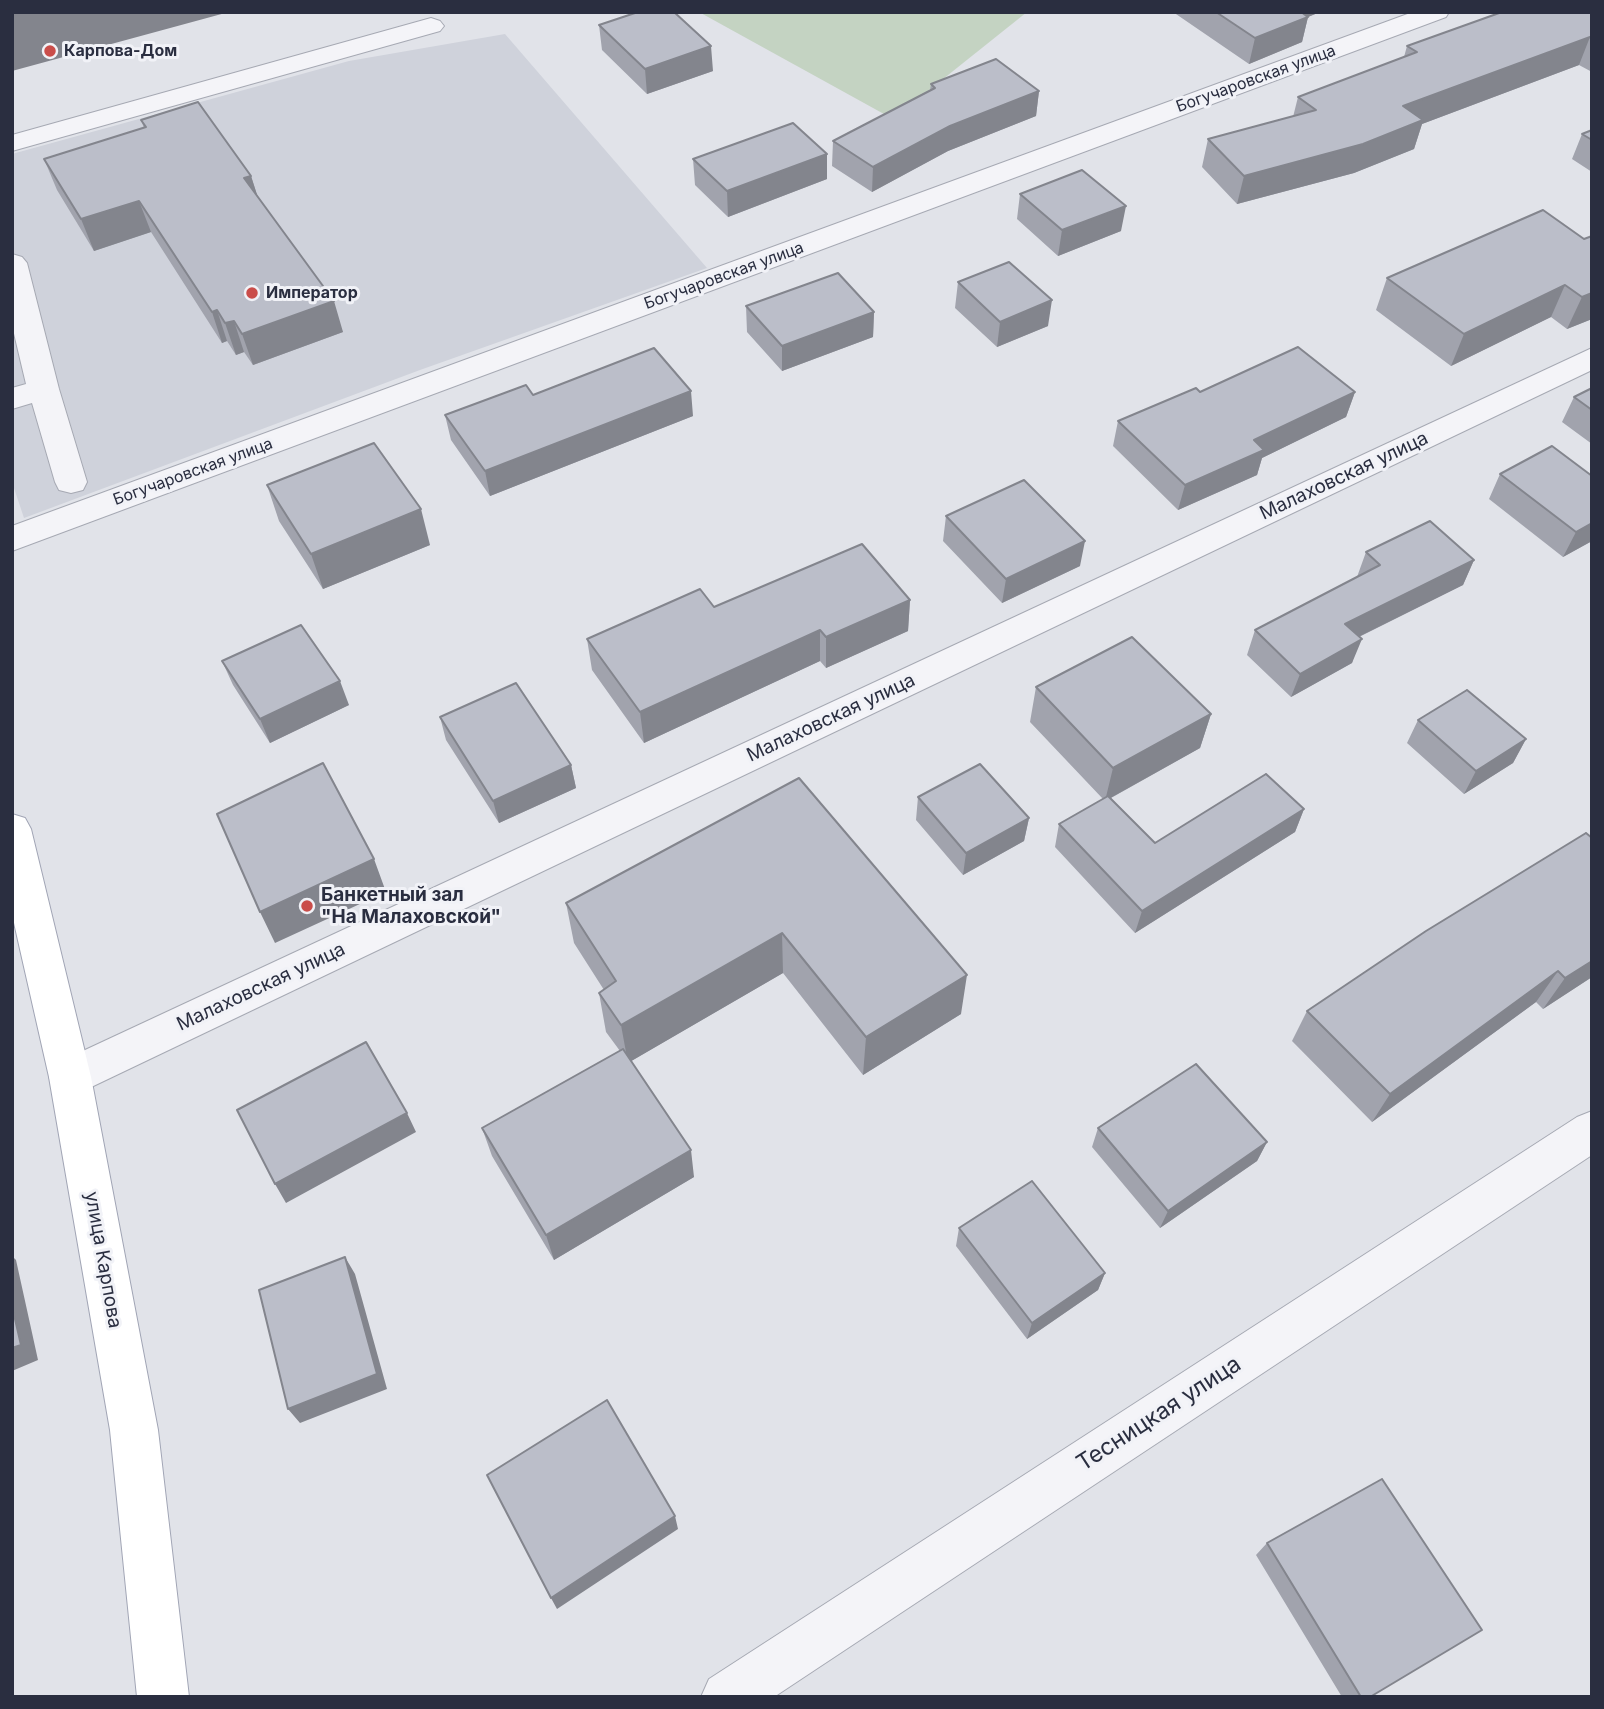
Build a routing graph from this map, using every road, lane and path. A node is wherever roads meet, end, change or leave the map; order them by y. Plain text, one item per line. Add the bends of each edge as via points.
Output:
1 (1437, 12) edge
2 (431, 26) dead end
3 (12, 143) edge
4 (12, 263) edge
5 (1592, 358) edge
6 (43, 389) junction
7 (12, 399) edge
8 (71, 482) dead end
9 (12, 539) edge
10 (12, 829) edge
11 (70, 1077) junction
12 (1592, 1131) edge
13 (163, 1697) edge
14 (727, 1697) edge

1 - 9 street, Богучаровская улица
2 - 3 street
4 - 6 street
5 - 11 street, Малаховская улица
6 - 7 street
6 - 8 street
10 - 11 main road, улица Карпова
11 - 13 main road, улица Карпова via 134,1430
12 - 14 street, Тесницкая улица

